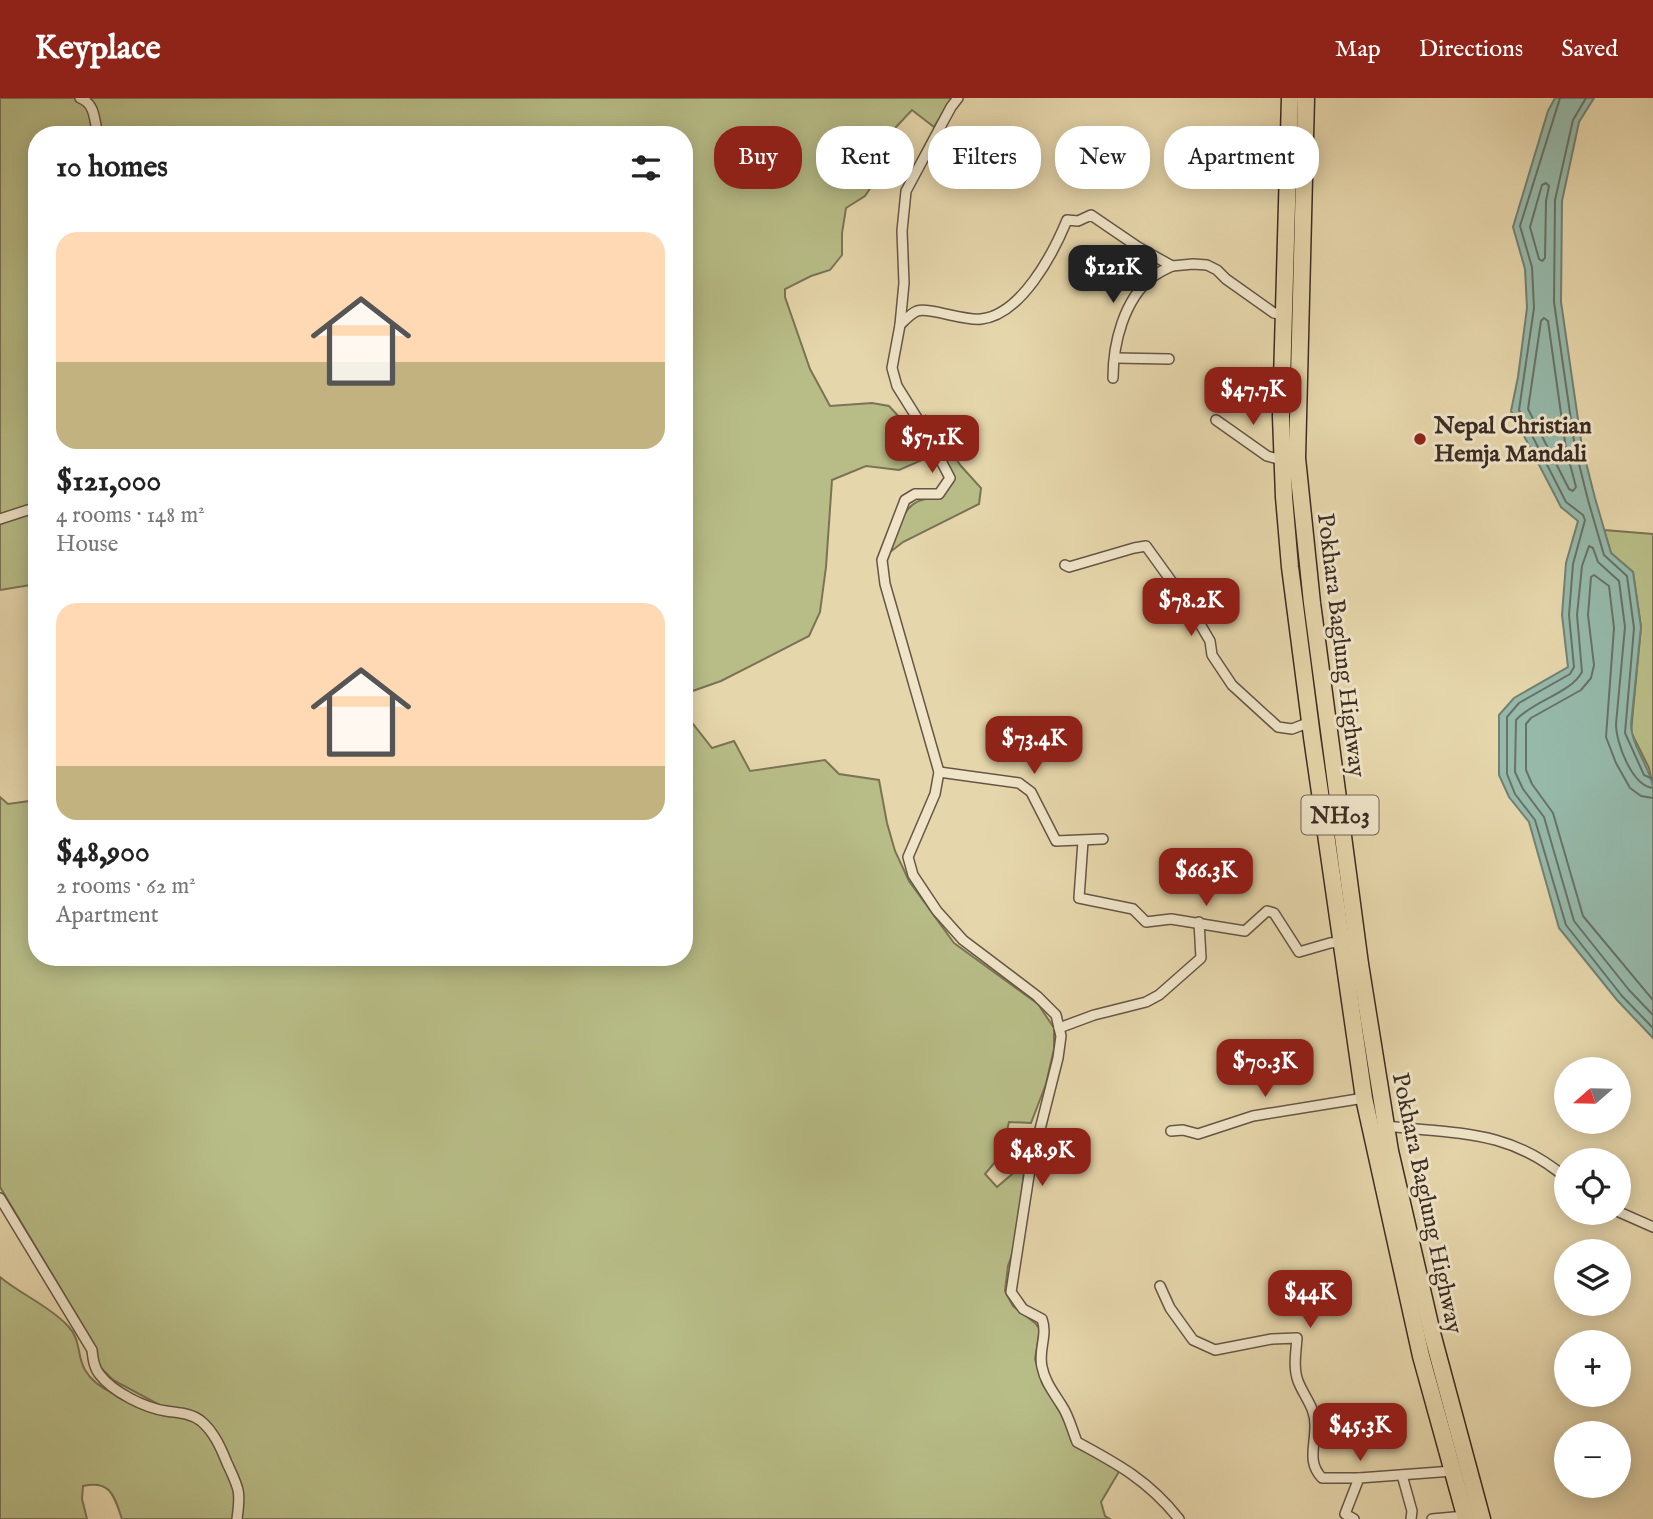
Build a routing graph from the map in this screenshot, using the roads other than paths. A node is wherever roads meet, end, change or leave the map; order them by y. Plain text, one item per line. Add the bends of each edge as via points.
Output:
1 (80, 98) edge
2 (958, 98) edge
3 (1290, 98) edge
4 (1306, 98) edge
5 (96, 126) edge
6 (1172, 266) junction
7 (1283, 315) junction
8 (900, 325) junction
9 (1115, 358) junction
10 (1169, 359) dead end
11 (1113, 378) dead end
12 (1216, 420) dead end
13 (1282, 460) junction
14 (28, 510) edge
15 (0, 519) edge
16 (1065, 565) dead end
17 (1310, 722) junction
18 (939, 772) junction
19 (1103, 839) dead end
20 (1083, 841) junction
21 (1199, 922) junction
22 (1340, 943) junction
23 (1059, 1028) junction
24 (1364, 1098) junction
25 (1385, 1126) junction
26 (1171, 1130) dead end
27 (1554, 1170) edge
28 (0, 1198) edge
29 (1631, 1217) edge
30 (1653, 1227) edge
31 (1160, 1286) dead end
32 (1453, 1471) junction
33 (1402, 1475) junction
34 (1359, 1478) junction
35 (1347, 1517) edge
36 (1465, 1518) edge
37 (237, 1519) edge
38 (1179, 1519) edge
39 (1411, 1519) edge
40 (1432, 1519) edge
41 (1482, 1519) edge

1 - 5 street via 93,108
2 - 8 street via 906,191
3 - 7 highway, Pokhara Baglung Highway
4 - 25 highway, Pokhara Baglung Highway / NH03 via 1298,338 1299,487
6 - 7 street via 1207,265
6 - 8 street via 1098,218 1067,220 1027,291 1008,309 981,319 921,310
6 - 9 street via 1132,299
7 - 13 highway, Pokhara Baglung Highway
8 - 18 street via 892,368 897,386 950,478 939,494 915,494 905,500 882,560
9 - 10 street
9 - 11 street
12 - 13 street via 1267,456
13 - 17 highway, Pokhara Baglung Highway via 1285,523
14 - 15 street
16 - 17 street via 1146,546 1190,607 1232,685 1278,727 1292,729
17 - 22 highway, Pokhara Baglung Highway
18 - 20 street via 1019,783 1031,792 1056,841
18 - 23 street via 935,794 908,857 913,875 936,911 963,940 1037,996 1056,1015
19 - 20 street
20 - 21 street via 1079,898 1133,909 1146,922
21 - 22 street via 1245,930 1267,911 1275,913 1299,952
21 - 23 street via 1200,958 1159,995
22 - 24 highway, Pokhara Baglung Highway
23 - 38 street via 1058,1058 1030,1169 1011,1292 1023,1309 1042,1319 1046,1331 1040,1352 1042,1369 1077,1442 1123,1466
24 - 26 street via 1253,1116 1198,1134
24 - 32 highway, Pokhara Baglung Highway via 1421,1356
25 - 27 street via 1491,1137 1525,1149
25 - 41 highway, Pokhara Baglung Highway / NH03 via 1432,1333
28 - 37 street via 92,1350 100,1375 139,1402 189,1415 212,1433 238,1484
29 - 30 street
31 - 34 street via 1193,1340 1215,1350 1297,1338 1298,1382 1311,1402 1316,1424 1314,1470 1322,1478
32 - 33 street
32 - 36 highway, Pokhara Baglung Highway
33 - 34 street
33 - 39 street
34 - 35 street
36 - 40 street

